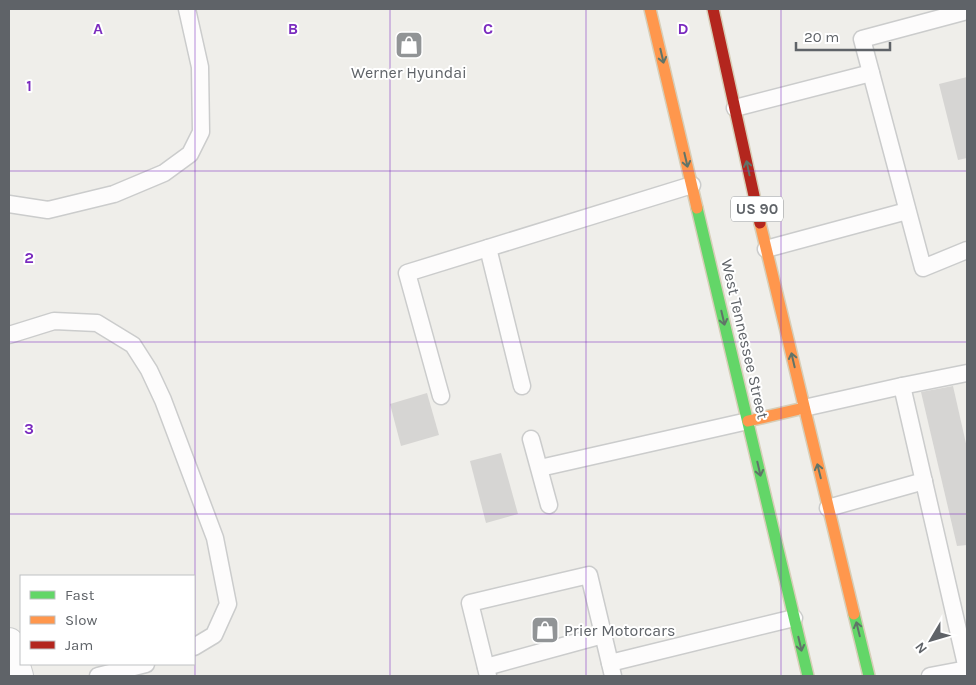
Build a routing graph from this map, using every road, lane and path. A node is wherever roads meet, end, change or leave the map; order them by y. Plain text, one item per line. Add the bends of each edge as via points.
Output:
1 (188, 9) edge
2 (650, 9) edge
3 (713, 9) edge
4 (967, 11) edge
5 (871, 73) junction
6 (735, 108) junction
7 (692, 185) junction
8 (9, 204) edge
9 (907, 211) junction
10 (488, 248) junction
11 (766, 249) junction
12 (967, 250) edge
13 (9, 336) edge
14 (967, 373) edge
15 (522, 386) dead end
16 (902, 386) junction
17 (441, 396) dead end
18 (804, 408) junction
19 (748, 421) junction
20 (531, 439) dead end
21 (540, 468) junction
22 (924, 481) junction
23 (549, 505) dead end
24 (828, 508) junction
25 (794, 618) junction
26 (603, 635) junction
27 (9, 642) edge
28 (195, 646) edge
29 (142, 665) edge
30 (967, 669) edge
31 (611, 670) edge
32 (487, 672) edge
33 (19, 676) edge
34 (98, 676) edge
35 (808, 676) edge
36 (869, 676) edge
37 (930, 676) edge

1 - 8 lane via 200,67 201,132 190,154 164,173 114,194 48,210
2 -> 7 main road, West Tennessee Street
3 - 6 main road, US 90
4 - 5 lane via 862,39
5 - 6 lane
5 - 9 lane
11 -> 6 main road, US 90
7 - 10 lane
7 -> 19 main road, West Tennessee Street
9 - 11 lane
9 - 12 lane via 923,268
10 - 15 lane
10 - 17 lane via 407,273
18 -> 11 main road, US 90
13 - 28 lane via 54,321 97,323 133,346 149,370 215,538 228,604 214,635
14 - 16 lane
16 - 18 lane
16 - 22 lane
18 - 19 main road
24 -> 18 main road, US 90
19 - 21 lane
19 -> 25 main road, West Tennessee Street
20 - 21 lane
21 - 23 lane
22 - 24 lane
22 - 30 lane
36 -> 24 main road, US 90
25 - 31 lane
25 -> 35 main road, West Tennessee Street
26 - 31 lane
26 - 32 lane
26 - 32 lane via 589,575 470,603
27 - 33 street
29 - 34 lane
30 - 37 lane

